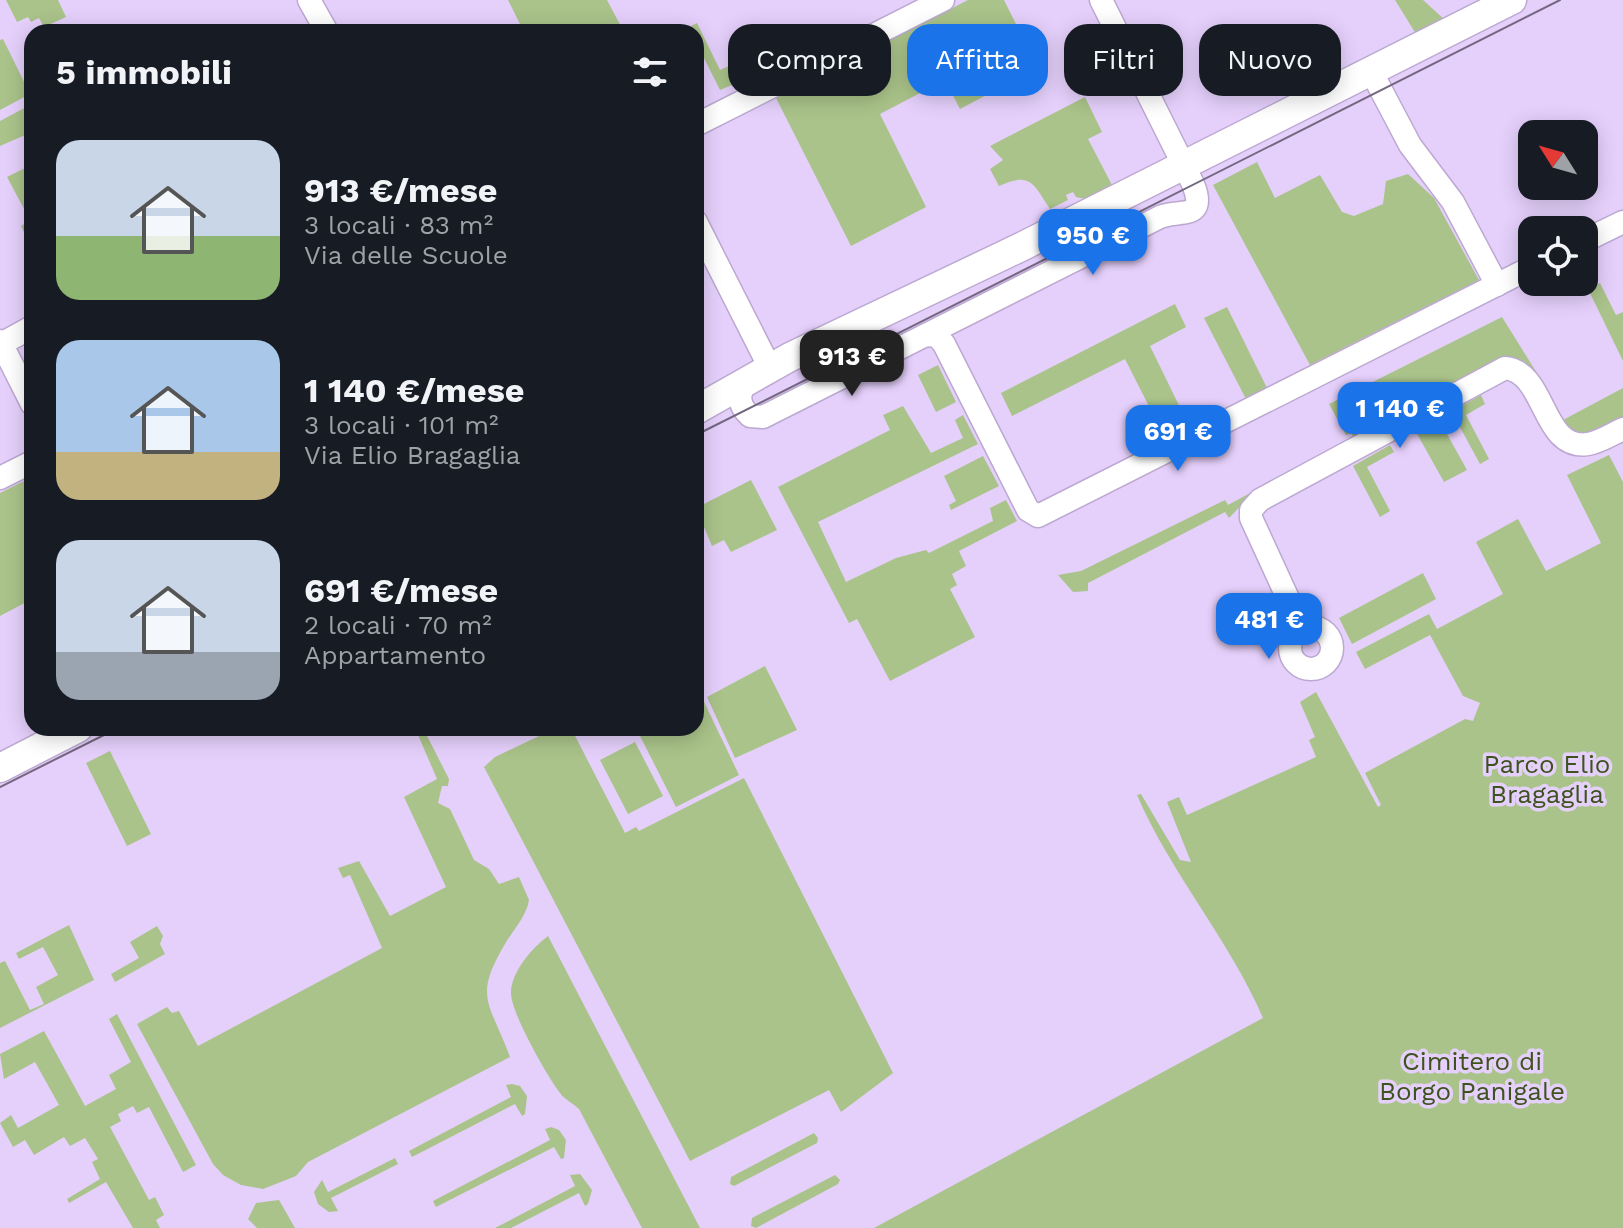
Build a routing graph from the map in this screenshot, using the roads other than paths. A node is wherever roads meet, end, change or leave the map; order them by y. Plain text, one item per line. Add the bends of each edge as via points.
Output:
1 (309, 0) edge
2 (943, 0) edge
3 (1101, 0) edge
4 (1512, 0) edge
5 (322, 24) edge
6 (1371, 71) junction
7 (704, 121) edge
8 (1184, 164) junction
9 (1623, 222) edge
10 (1598, 234) edge
11 (704, 241) edge
12 (1518, 274) edge
13 (1497, 285) junction
14 (24, 331) edge
15 (926, 335) junction
16 (1, 342) edge
17 (759, 374) junction
18 (24, 388) edge
19 (704, 405) edge
20 (1623, 429) edge
21 (24, 466) edge
22 (0, 478) edge
23 (1302, 629) dead end
24 (62, 736) edge
25 (0, 768) edge

1 - 5 street
2 - 7 street
3 - 8 street
4 - 6 main road
6 - 8 main road
6 - 13 street via 1410,145 1453,202
8 - 15 street via 1197,194 1191,211 1160,217
8 - 17 main road
9 - 10 street
11 - 17 street
12 - 13 street
13 - 15 street via 1038,516 1028,510 944,344 937,336
14 - 16 street
15 - 17 street via 760,418 748,414 740,401 741,391
16 - 18 street
17 - 19 main road
20 - 23 street via 1587,444 1571,442 1552,424 1526,377 1505,368 1260,500 1251,518
21 - 22 street
24 - 25 main road

